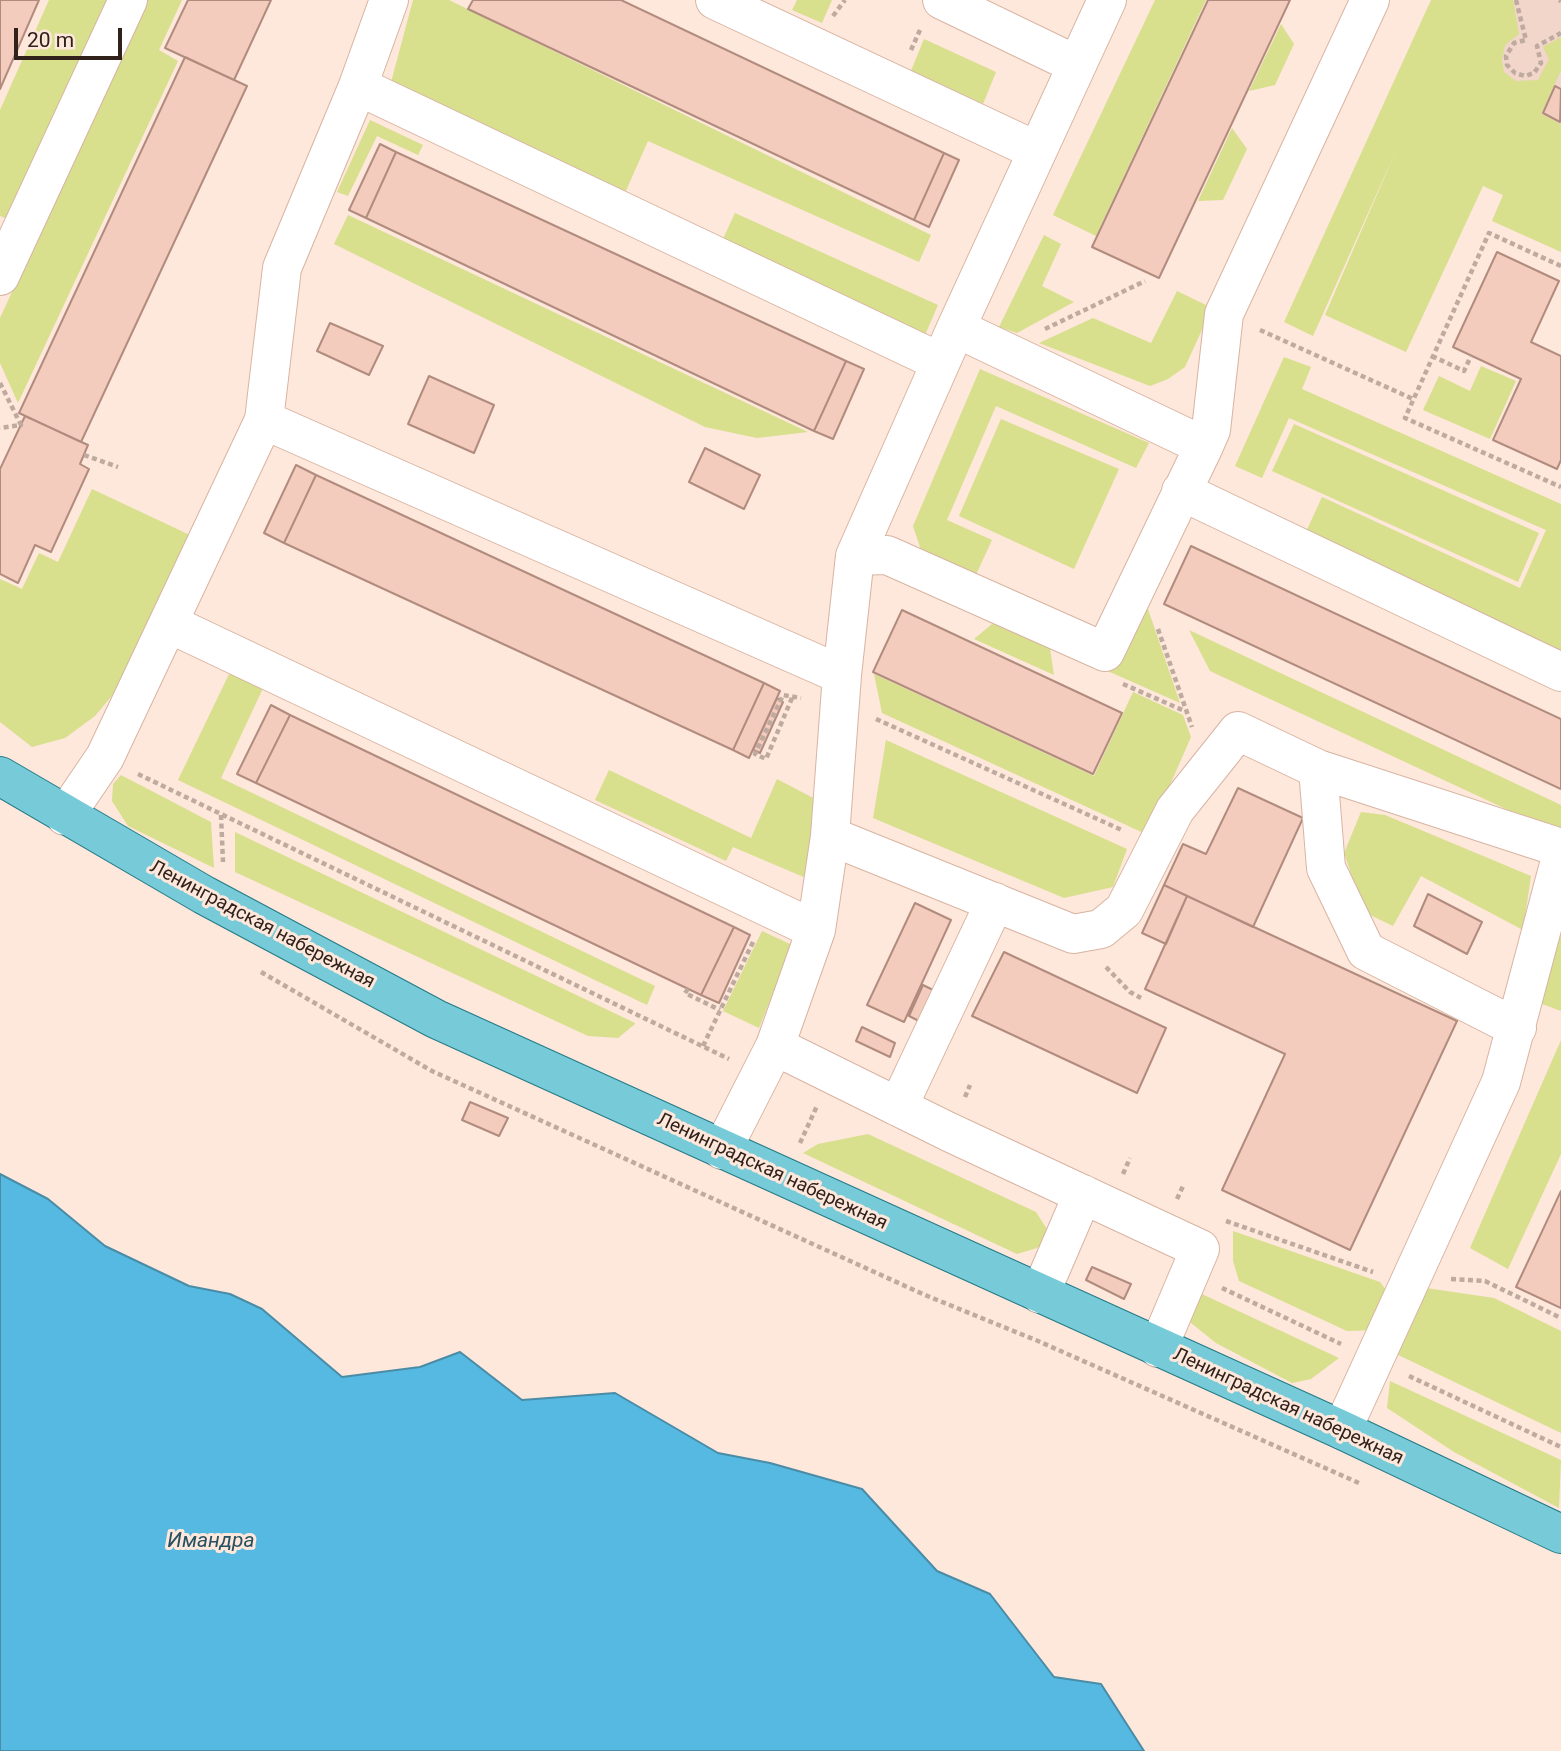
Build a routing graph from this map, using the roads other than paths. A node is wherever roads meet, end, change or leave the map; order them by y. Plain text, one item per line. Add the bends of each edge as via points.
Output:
1 (128, 0) edge
2 (389, 0) edge
3 (715, 0) edge
4 (1107, 0) edge
5 (1370, 0) edge
6 (932, 12) edge
7 (1077, 65) junction
8 (358, 86) junction
9 (1037, 151) junction
10 (0, 276) edge
11 (948, 345) junction
12 (264, 420) junction
13 (1204, 446) junction
14 (1181, 491) junction
15 (855, 556) junction
16 (170, 624) junction
17 (1561, 672) edge
18 (842, 675) junction
19 (1318, 769) junction
20 (0, 776) edge
21 (65, 816) junction
22 (830, 836) junction
23 (1561, 848) edge
24 (1561, 857) edge
25 (995, 902) junction
26 (816, 930) junction
27 (1517, 1028) junction
28 (768, 1060) junction
29 (898, 1107) junction
30 (722, 1150) junction
31 (1083, 1195) junction
32 (1040, 1294) junction
33 (1158, 1348) junction
34 (1342, 1430) junction
35 (1561, 1534) edge

1 - 10 lane
2 - 8 lane
3 - 9 lane
4 - 7 lane
5 - 13 lane via 1224,314 1211,430
6 - 7 lane
7 - 9 lane
8 - 11 lane
8 - 12 lane via 282,268
9 - 11 lane
11 - 13 lane via 1002,349
11 - 15 lane
12 - 16 lane
12 - 18 lane
13 - 14 lane
14 - 15 lane via 1105,652 887,555
14 - 17 lane
15 - 18 lane
16 - 21 lane via 105,757
16 - 26 lane
18 - 22 lane
19 - 23 lane
19 - 25 lane via 1238,731 1175,810 1124,910 1101,929 1073,934
19 - 27 lane via 1326,868 1366,951
20 - 21 main road, Ленинградская набережная
21 - 30 main road, Ленинградская набережная via 436,1019
22 - 25 lane
22 - 26 lane
24 - 27 lane
25 - 29 lane
26 - 28 lane
27 - 34 lane via 1501,1082
28 - 29 lane via 828,1070
28 - 30 lane
29 - 31 lane
30 - 32 main road, Ленинградская набережная
31 - 32 lane
31 - 33 lane via 1200,1249
32 - 33 main road, Ленинградская набережная
33 - 34 main road, Ленинградская набережная
34 - 35 main road, Ленинградская набережная

